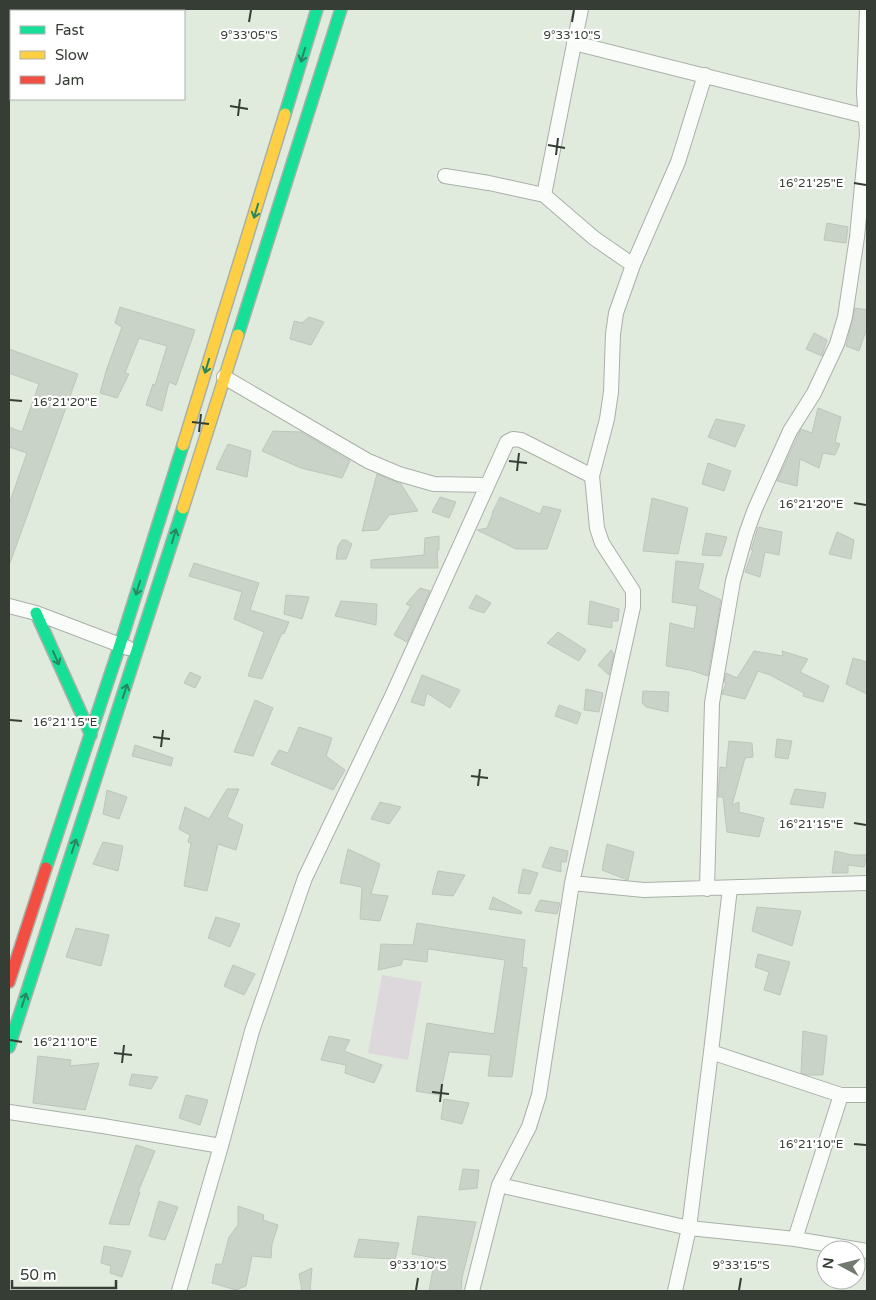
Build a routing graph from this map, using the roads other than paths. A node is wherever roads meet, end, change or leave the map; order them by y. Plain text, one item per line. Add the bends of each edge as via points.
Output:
1 (317, 9) edge
2 (341, 9) edge
3 (581, 9) edge
4 (867, 9) edge
5 (574, 43) junction
6 (705, 75) junction
7 (865, 116) junction
8 (445, 176) dead end
9 (544, 195) junction
10 (633, 265) junction
11 (233, 284) junction
12 (252, 291) junction
13 (224, 377) junction
14 (592, 476) junction
15 (488, 485) junction
16 (9, 606) edge
17 (36, 613) junction
18 (120, 645) junction
19 (138, 652) junction
20 (90, 735) junction
21 (572, 884) junction
22 (867, 884) edge
23 (707, 888) junction
24 (730, 888) junction
25 (9, 982) edge
26 (9, 1046) edge
27 (711, 1052) junction
28 (841, 1095) junction
29 (867, 1095) edge
30 (9, 1112) edge
31 (221, 1146) junction
32 (500, 1185) junction
33 (689, 1228) junction
34 (796, 1240) junction
35 (867, 1251) edge
36 (179, 1291) edge
37 (472, 1291) edge
38 (675, 1291) edge

1 -> 11 street
2 - 12 street
3 - 5 street
4 - 7 street
5 - 6 street
5 - 9 street
6 - 7 street
6 - 10 street via 678,162
7 - 23 street via 867,134 859,218 845,317 837,344 814,393 790,431 755,509 733,581 712,703
8 - 9 street
9 - 10 street via 594,238
10 - 14 street via 616,313 611,392
11 - 12 street
11 -> 18 street
12 - 13 street
13 - 15 street via 383,468 434,484
19 -> 13 street
14 - 15 street via 513,439 507,442
14 - 21 street via 597,528 602,544 633,590 633,607
15 - 31 street via 305,878 252,1031
16 - 17 street
17 - 18 street
17 -> 20 street
18 - 19 street
18 - 20 street
26 -> 19 street
20 - 25 street
21 - 23 street via 644,890
21 - 32 street via 539,1095 529,1127
22 - 24 street
23 - 24 street
24 - 27 street
27 - 28 street
27 - 33 street
28 - 29 street
28 - 34 street
30 - 31 street
31 - 36 street
32 - 33 street
32 - 37 street
33 - 34 street
33 - 38 street
34 - 35 street

